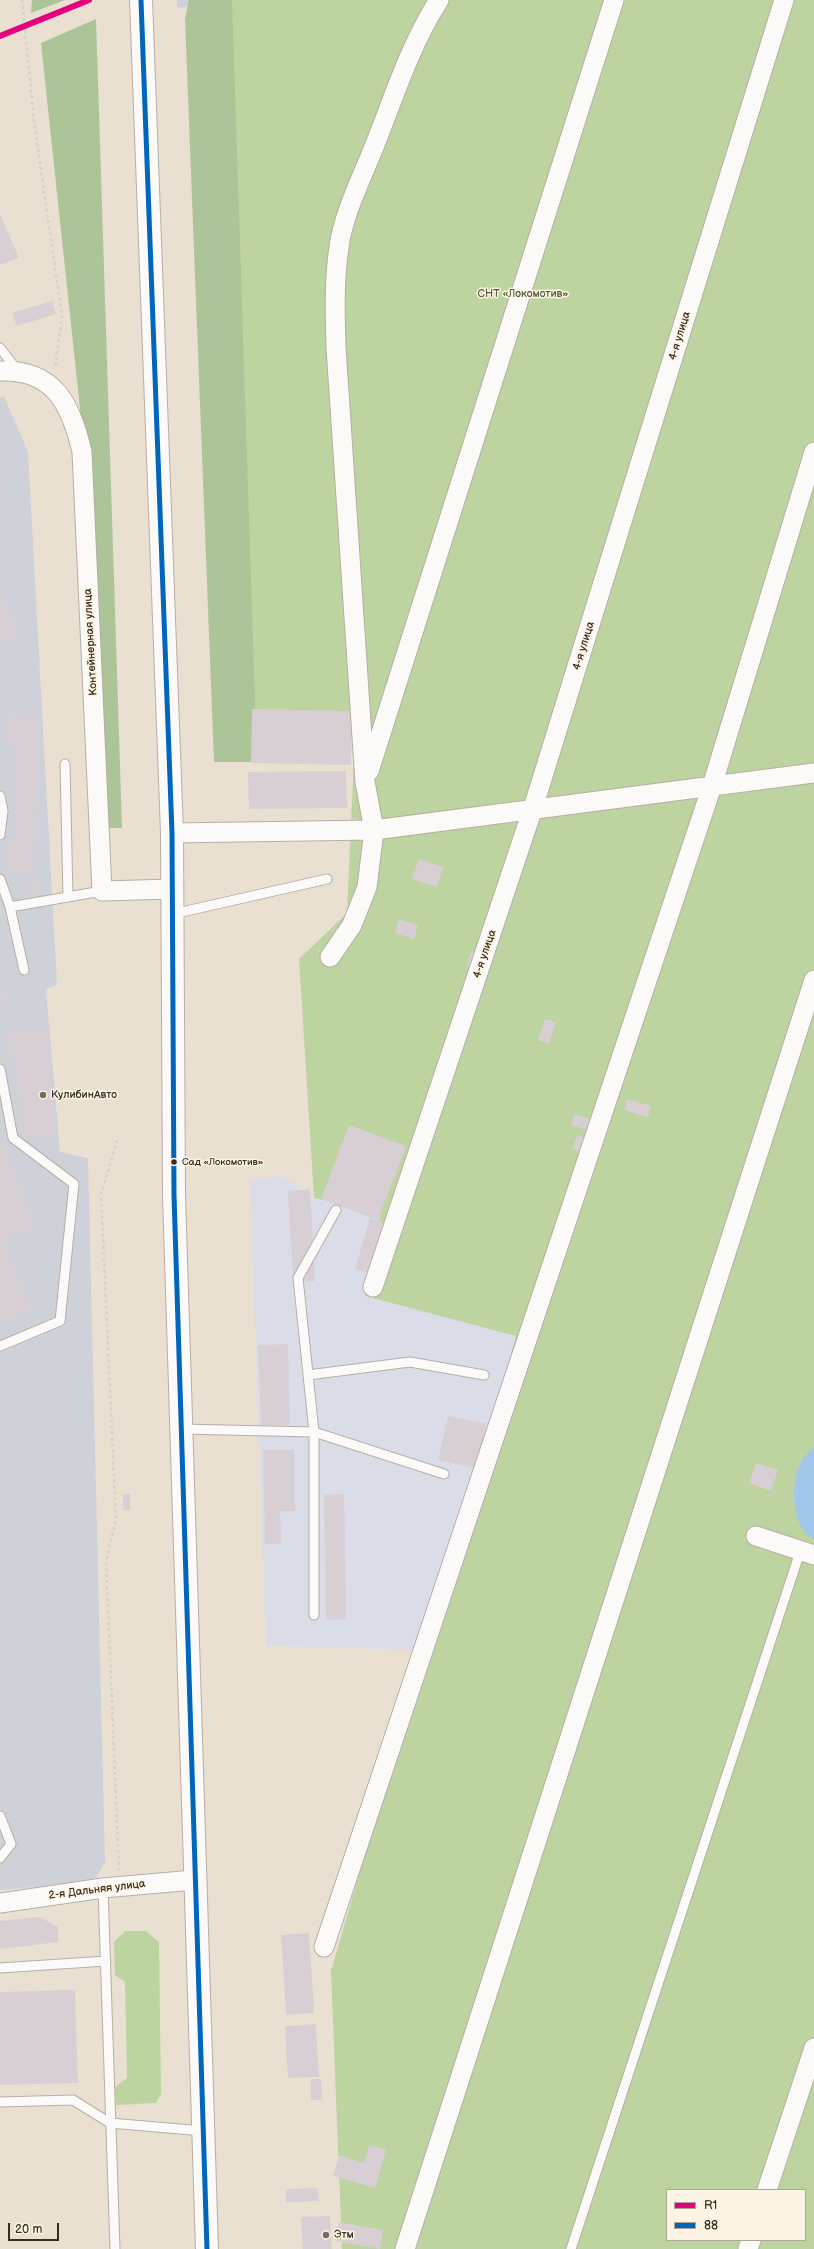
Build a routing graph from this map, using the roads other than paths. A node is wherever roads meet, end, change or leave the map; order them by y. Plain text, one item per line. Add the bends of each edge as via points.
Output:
1 (141, 0) edge
2 (439, 0) edge
3 (614, 0) edge
4 (784, 0) edge
5 (0, 348) edge
6 (9, 371) edge
7 (814, 452) edge
8 (65, 764) dead end
9 (814, 773) edge
10 (366, 782) junction
11 (712, 786) junction
12 (0, 796) edge
13 (533, 808) junction
14 (374, 830) junction
15 (172, 833) junction
16 (0, 835) edge
17 (0, 879) edge
18 (327, 879) dead end
19 (173, 889) junction
20 (102, 891) junction
21 (68, 897) junction
22 (10, 907) junction
23 (173, 914) junction
24 (330, 957) dead end
25 (24, 970) dead end
26 (814, 980) edge
27 (0, 1069) edge
28 (336, 1210) dead end
29 (373, 1288) dead end
30 (0, 1346) edge
31 (308, 1375) junction
32 (484, 1375) dead end
33 (181, 1428) junction
34 (314, 1432) junction
35 (444, 1474) dead end
36 (756, 1536) dead end
37 (807, 1553) edge
38 (314, 1615) dead end
39 (0, 1816) edge
40 (0, 1858) edge
41 (194, 1880) junction
42 (111, 1887) junction
43 (0, 1903) edge
44 (324, 1947) dead end
45 (106, 1961) junction
46 (0, 1968) edge
47 (814, 2048) edge
48 (0, 2102) edge
49 (110, 2123) junction
50 (203, 2131) junction
51 (767, 2189) edge
52 (115, 2249) edge
53 (207, 2249) edge
54 (405, 2249) edge
55 (571, 2249) edge

1 - 15 main road
2 - 10 street via 425,22 353,199 339,246 335,286 336,347
3 - 10 street
4 - 13 street, 4-я улица
5 - 6 lane
6 - 20 street, Контейнерная улица via 36,375 53,388 68,408 76,426 82,452
7 - 11 street
8 - 21 lane
9 - 11 street
10 - 14 street
11 - 13 street
11 - 44 street
12 - 16 lane via 3,811
13 - 14 street
13 - 29 street, 4-я улица
14 - 15 street
14 - 24 street via 367,887 352,925
15 - 19 main road
17 - 22 lane
18 - 23 lane
19 - 20 street
19 - 23 main road
20 - 21 lane
21 - 22 lane
22 - 25 lane
23 - 33 main road via 174,1195
26 - 54 street
27 - 30 lane via 13,1138 74,1184 60,1321
28 - 31 lane via 298,1278
31 - 32 lane via 410,1362
31 - 34 lane
33 - 34 lane
33 - 41 main road
34 - 35 lane
34 - 38 lane
36 - 37 street
37 - 55 lane
39 - 40 lane via 11,1844
41 - 42 street, 2-я Дальняя улица
41 - 50 main road
42 - 43 street, 2-я Дальняя улица
42 - 45 lane
45 - 46 lane
45 - 49 lane
47 - 51 street
48 - 49 lane via 73,2100
49 - 50 lane
49 - 52 lane
50 - 53 main road

